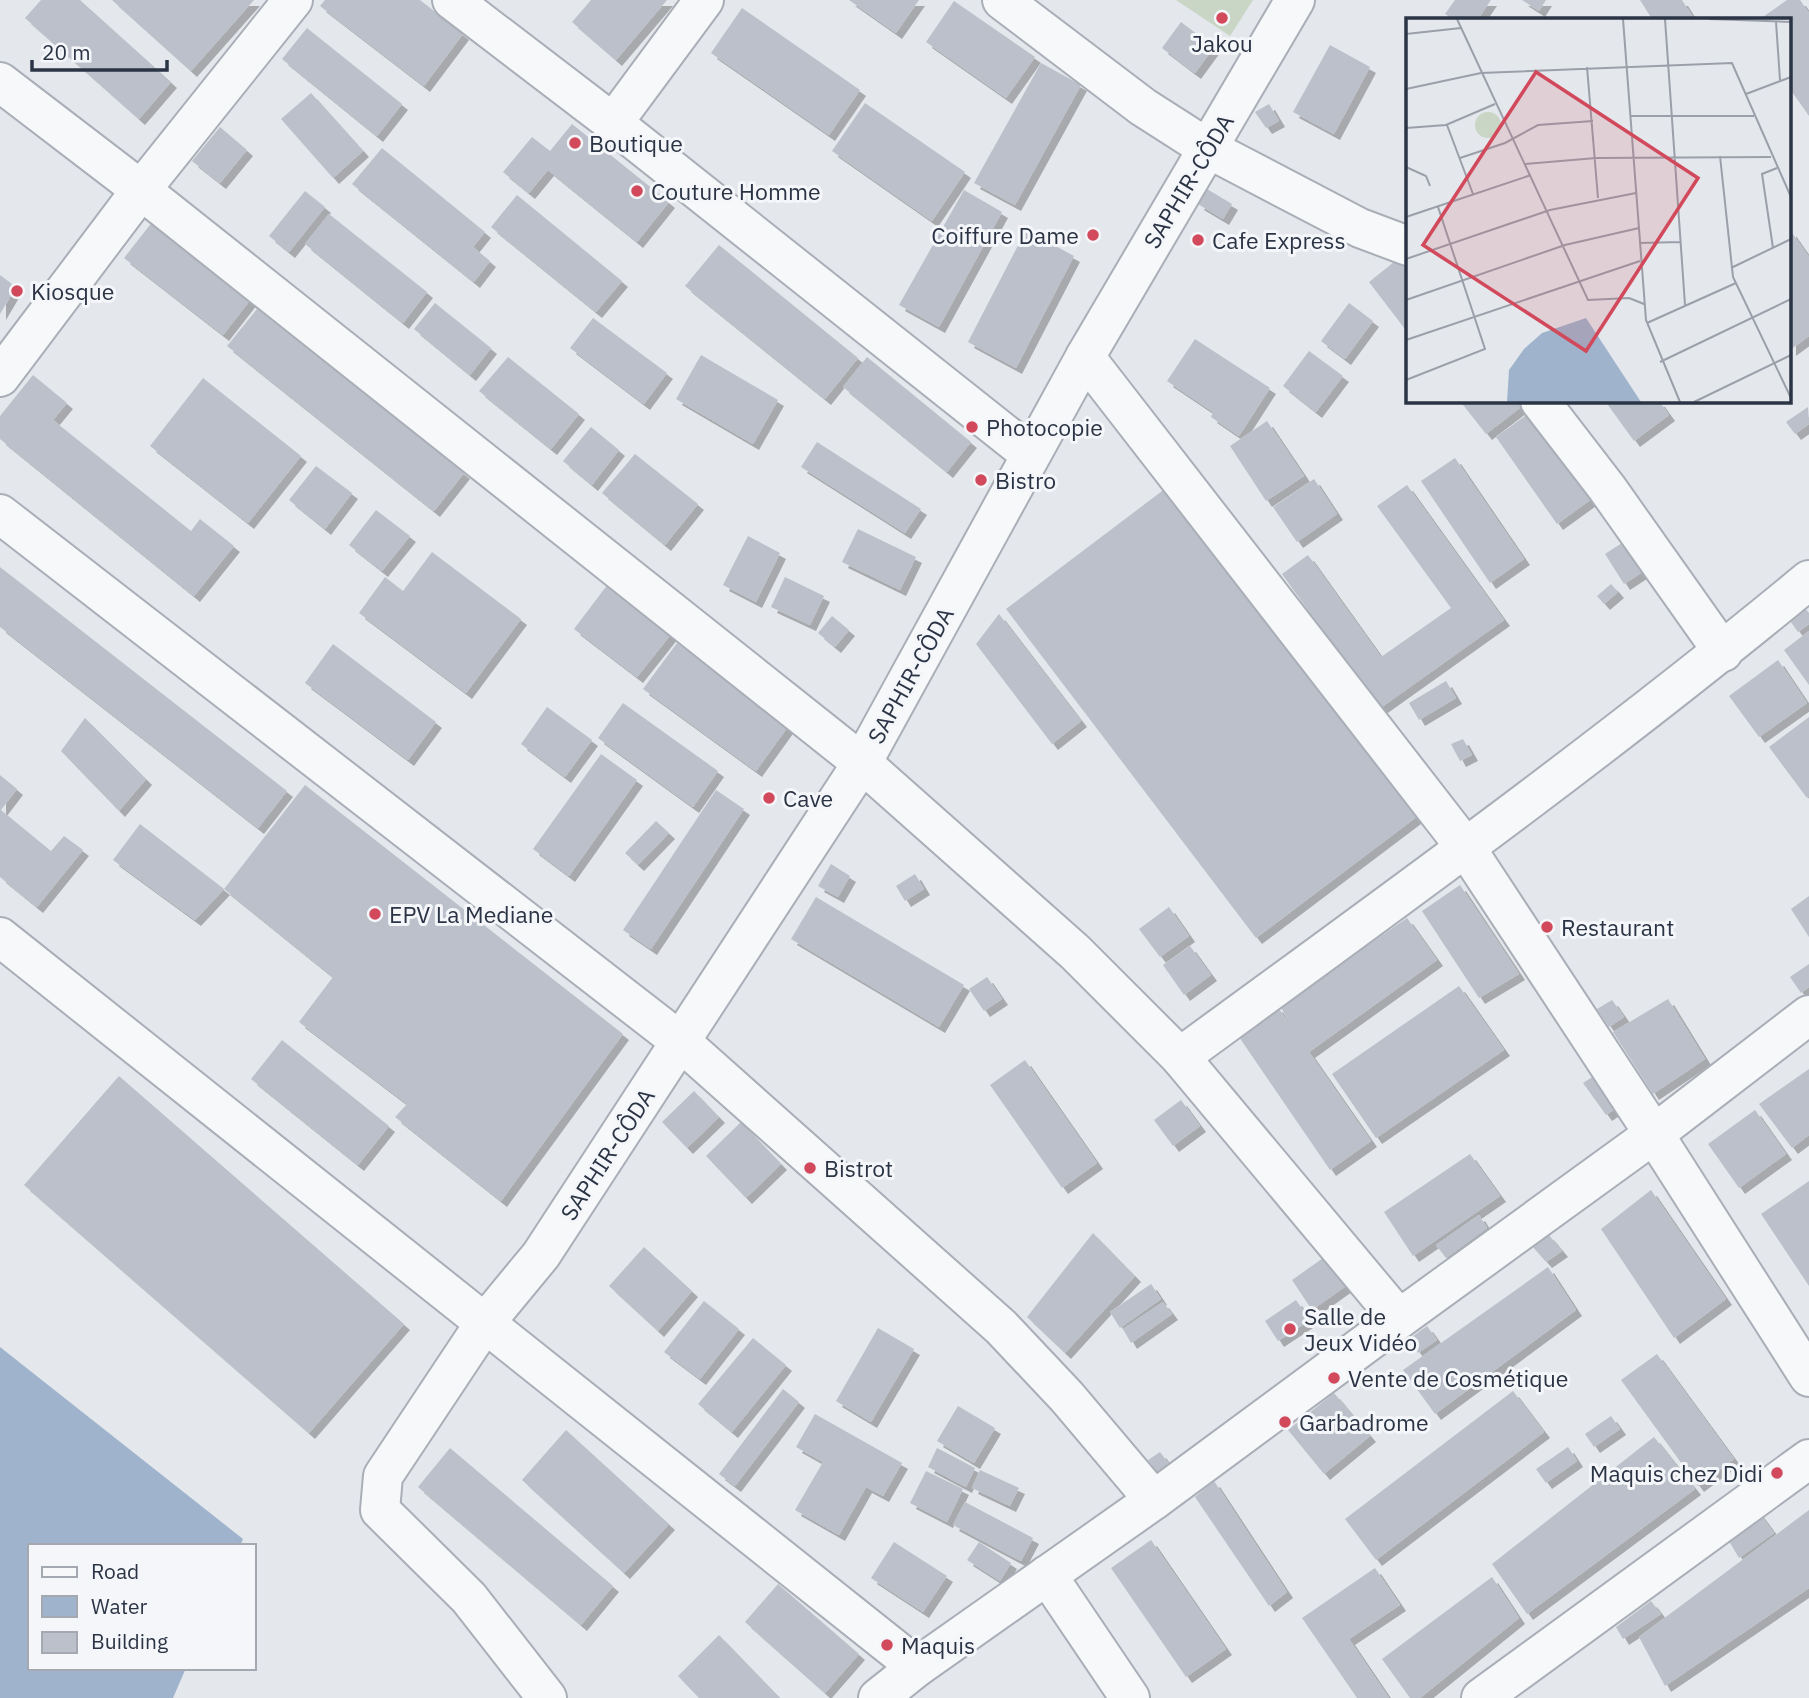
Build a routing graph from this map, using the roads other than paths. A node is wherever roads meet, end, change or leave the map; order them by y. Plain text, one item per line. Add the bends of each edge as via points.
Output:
1 (293, 0) edge
2 (452, 0) edge
3 (704, 0) edge
4 (1002, 0) edge
5 (1295, 0) edge
6 (0, 82) edge
7 (612, 124) junction
8 (1208, 148) junction
9 (141, 190) junction
10 (1406, 245) edge
11 (1084, 357) junction
12 (0, 377) edge
13 (1542, 402) edge
14 (1030, 454) junction
15 (0, 514) edge
16 (1809, 580) edge
17 (1723, 652) junction
18 (862, 763) junction
19 (1466, 848) junction
20 (0, 937) edge
21 (1809, 1015) edge
22 (681, 1042) junction
23 (1180, 1057) junction
24 (1654, 1134) junction
25 (1399, 1319) junction
26 (484, 1324) junction
27 (1809, 1377) edge
28 (1809, 1459) edge
29 (1154, 1500) junction
30 (1047, 1575) junction
31 (917, 1667) junction
32 (547, 1698) edge
33 (877, 1698) edge
34 (1130, 1698) edge
35 (1481, 1698) edge

1 - 9 street
2 - 7 street
3 - 7 street
4 - 8 street via 1143,107
5 - 8 street, SAPHIR-CÔDA
6 - 9 street
7 - 14 street
8 - 10 street via 1360,228
8 - 11 street, SAPHIR-CÔDA
9 - 12 street
9 - 18 street
11 - 14 street, SAPHIR-CÔDA
11 - 19 street
13 - 17 street
14 - 18 street, SAPHIR-CÔDA
15 - 22 street
16 - 17 street
17 - 19 street
18 - 22 street, SAPHIR-CÔDA
18 - 23 street via 1076,952
19 - 23 street
19 - 24 street
20 - 26 street
21 - 24 street
22 - 26 street, SAPHIR-CÔDA via 541,1255
22 - 29 street via 1002,1327
23 - 25 street
24 - 25 street
24 - 27 street
25 - 29 street
26 - 31 street
26 - 32 street, SAPHIR-CÔDA via 383,1476 380,1510 469,1598
28 - 35 street
29 - 30 street
30 - 31 street
30 - 34 street
31 - 33 street

